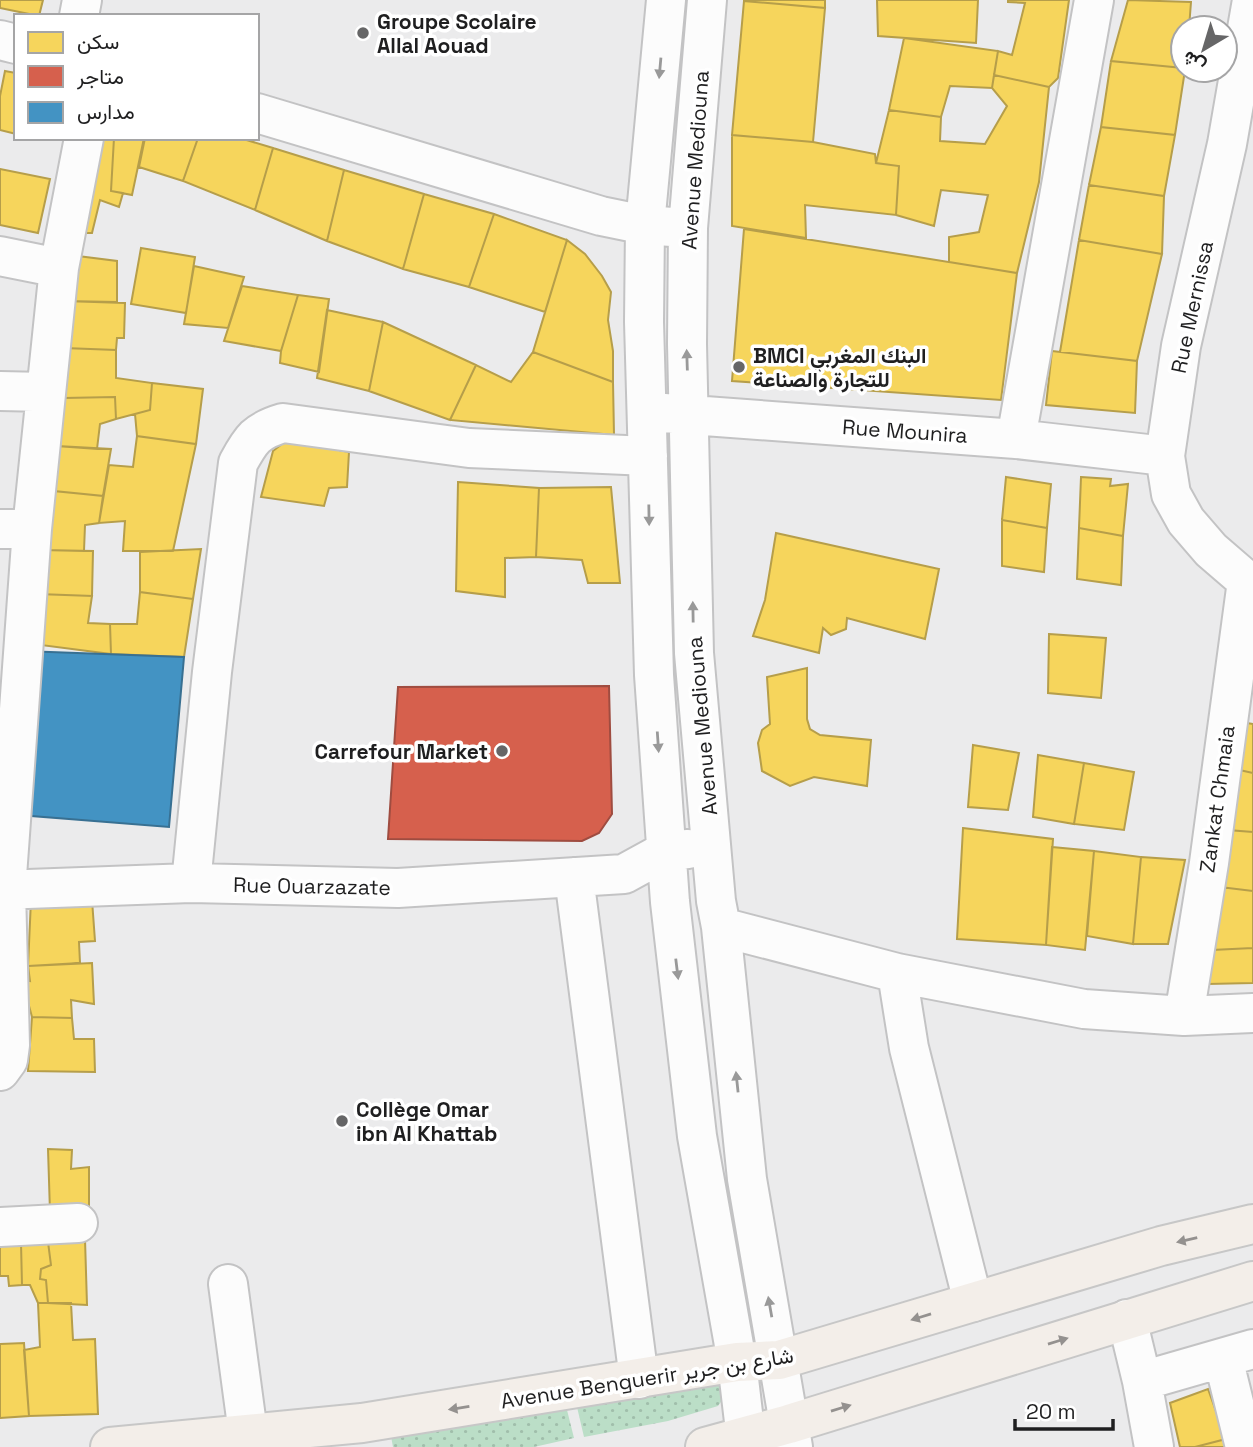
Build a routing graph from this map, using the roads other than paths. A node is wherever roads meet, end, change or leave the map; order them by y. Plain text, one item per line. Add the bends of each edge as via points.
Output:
1 (666, 0) edge
2 (707, 0) edge
3 (1094, 0) edge
4 (1252, 0) edge
5 (259, 114) edge
6 (84, 140) edge
7 (645, 225) junction
8 (688, 228) junction
9 (0, 256) edge
10 (59, 268) junction
11 (0, 391) edge
12 (45, 392) junction
13 (645, 412) junction
14 (689, 414) junction
15 (1016, 439) junction
16 (649, 456) junction
17 (1165, 456) junction
18 (16, 529) edge
19 (1250, 582) edge
20 (11, 658) edge
21 (712, 848) junction
22 (666, 851) junction
23 (624, 874) junction
24 (574, 877) junction
25 (191, 883) junction
26 (3, 890) edge
27 (670, 902) junction
28 (718, 914) junction
29 (897, 973) junction
30 (1253, 1013) edge
31 (1184, 1016) junction
32 (0, 1071) edge
33 (79, 1223) dead end
34 (1253, 1224) edge
35 (0, 1227) edge
36 (1253, 1281) edge
37 (228, 1284) dead end
38 (973, 1302) junction
39 (1127, 1319) junction
40 (1238, 1354) edge
41 (779, 1360) junction
42 (737, 1362) junction
43 (639, 1379) junction
44 (1142, 1381) junction
45 (248, 1433) junction
46 (791, 1436) edge
47 (746, 1442) edge
48 (110, 1447) edge
49 (705, 1447) edge
50 (1154, 1447) edge
51 (1245, 1447) edge

1 -> 7 street, Avenue Mediouna
2 - 8 street, Avenue Mediouna
3 - 15 street
4 - 17 street, Rue Mernissa via 1227,144 1181,346
5 - 7 street via 601,216
6 - 10 street
7 - 8 street
7 - 13 street, Avenue Mediouna
14 -> 8 street, Avenue Mediouna
9 - 10 street
10 - 12 street
11 - 12 street
12 - 18 street
13 - 14 street, Rue Mounira
13 - 16 street, Avenue Mediouna
14 - 15 street, Rue Mounira
21 -> 14 street, Avenue Mediouna via 694,653
15 - 17 street, Rue Mounira
16 -> 22 street, Avenue Mediouna via 654,675
16 - 25 street via 469,449 282,424 251,439 238,463
17 - 19 street, Rue Mernissa via 1171,494 1186,521 1211,550
18 - 20 street
19 - 31 street, Zankat Chmaia
20 - 26 street
21 - 22 street, Rue Ouarzazate
21 - 28 street, Avenue Mediouna
22 - 23 street, Rue Ouarzazate
22 - 27 street, Avenue Mediouna
23 - 24 street, Rue Ouarzazate
23 - 27 street
24 - 25 street, Rue Ouarzazate via 398,888
24 - 43 street
25 - 26 street, Rue Ouarzazate
26 - 32 street via 10,1045 8,1060
27 - 28 street
27 -> 42 street, Avenue Mediouna via 697,1136
28 - 29 street
41 -> 28 street, Avenue Mediouna via 747,1179
29 - 31 street via 1084,1009
29 - 38 street via 909,1048
30 - 31 street
33 - 35 street
34 -> 38 main road, Avenue Benguerir شارع بن جرير
36 - 39 main road
37 - 45 street
38 -> 41 main road, Avenue Benguerir شارع بن جرير
39 - 44 street
46 -> 39 main road
40 - 44 street
40 - 51 street
41 - 42 main road, Avenue Benguerir شارع بن جرير
41 - 46 street, Avenue Mediouna
42 - 43 main road, Avenue Benguerir شارع بن جرير
42 - 47 street, Avenue Mediouna
43 -> 45 main road, Avenue Benguerir شارع بن جرير via 362,1423
44 - 50 street
45 - 48 main road, Avenue Benguerir شارع بن جرير
46 - 47 main road
47 - 49 main road

